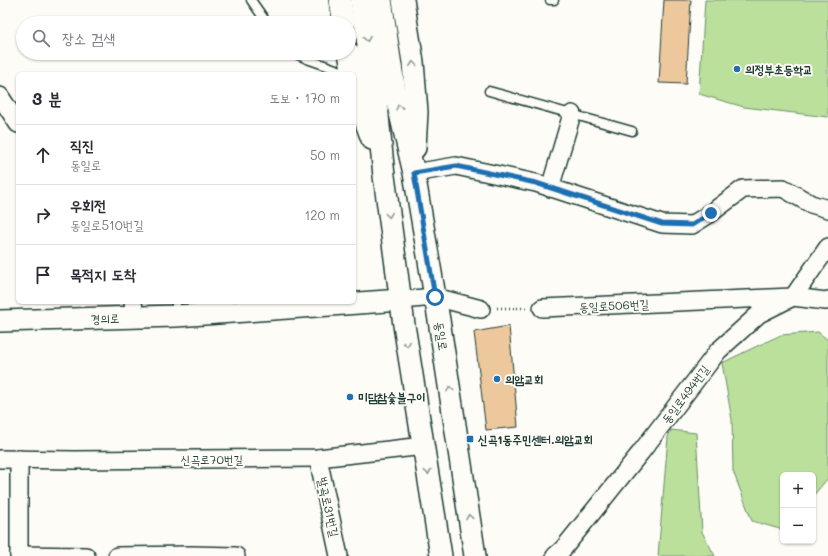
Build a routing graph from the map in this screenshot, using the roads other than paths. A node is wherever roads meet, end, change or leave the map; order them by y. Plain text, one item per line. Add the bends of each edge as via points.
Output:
1 (250, 0) edge
2 (340, 0) edge
3 (361, 0) edge
4 (380, 0) edge
5 (403, 0) edge
6 (550, 0) edge
7 (554, 0) edge
8 (262, 16) edge
9 (343, 16) edge
10 (310, 60) edge
11 (350, 60) edge
12 (345, 72) edge
13 (351, 72) edge
14 (356, 90) edge
15 (489, 91) dead end
16 (0, 96) edge
17 (572, 114) junction
18 (16, 121) edge
19 (632, 131) dead end
20 (414, 173) junction
21 (384, 176) junction
22 (550, 188) junction
23 (828, 209) edge
24 (828, 247) edge
25 (435, 297) junction
26 (793, 297) junction
27 (401, 300) junction
28 (828, 300) edge
29 (356, 302) edge
30 (301, 304) edge
31 (481, 308) road end
32 (542, 308) road end
33 (176, 309) edge
34 (134, 310) edge
35 (0, 321) edge
36 (424, 446) junction
37 (318, 458) junction
38 (0, 459) edge
39 (19, 459) junction
40 (191, 555) edge
41 (20, 556) edge
42 (86, 556) edge
43 (117, 556) edge
44 (236, 556) edge
45 (339, 556) edge
46 (441, 556) edge
47 (475, 556) edge
48 (555, 556) edge

1 - 8 lane
2 - 9 street
3 -> 21 street via 376,96
20 -> 4 street, 동일로 via 395,92
20 -> 5 street via 417,112 413,62
6 - 7 lane
10 - 12 lane
11 - 13 street
14 - 21 street
15 - 17 lane
16 - 18 street
17 - 19 lane
17 - 22 street
20 - 22 street via 456,166
20 - 25 street, 동일로
21 -> 27 street
22 - 23 street via 662,224 692,225 743,189 783,188 811,204
24 - 26 street, 동일로494번길
25 - 27 street
25 - 31 street
47 -> 25 street, 동일로
26 - 28 street, 동일로506번길
26 - 32 street, 동일로506번길
26 - 48 street, 동일로494번길 via 759,314 718,351 641,452
27 - 29 street, 경의로
27 -> 36 street
30 - 33 street, 경의로
33 - 34 street, 경의로
34 - 35 street, 경의로
36 - 37 street, 신곡로70번길
36 -> 46 street
37 - 39 street, 신곡로70번길
37 - 45 street, 발곡로31번길
38 - 39 street, 신곡로70번길
39 - 41 street
40 - 43 street
40 - 44 street
41 - 42 street

